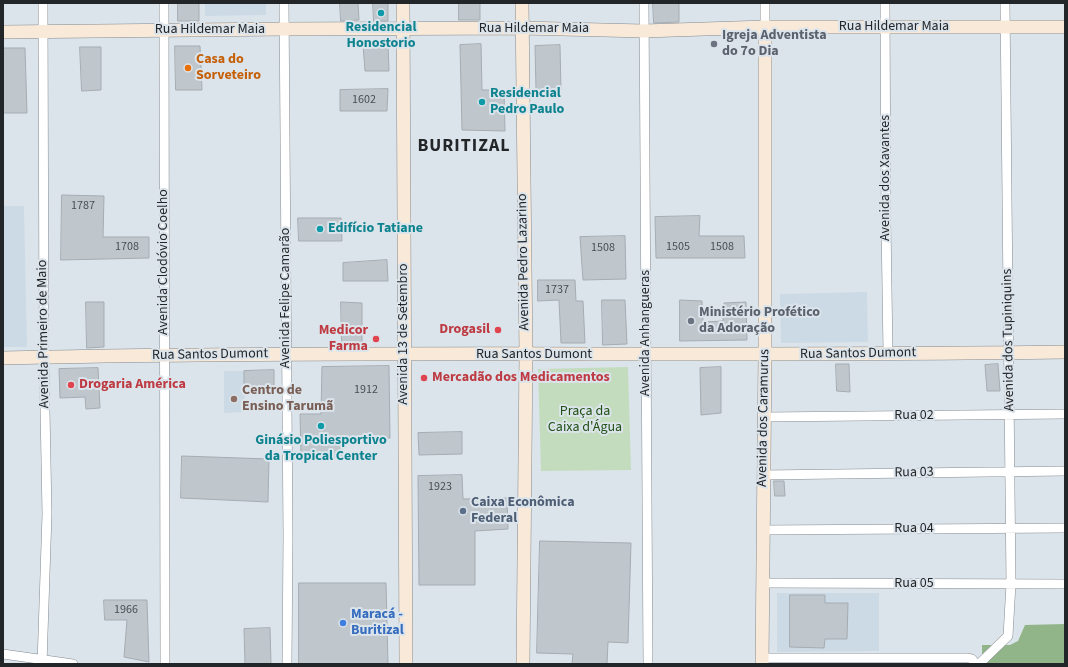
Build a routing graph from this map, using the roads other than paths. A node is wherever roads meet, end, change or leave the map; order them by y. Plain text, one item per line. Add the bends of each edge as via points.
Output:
1 (43, 3) edge
2 (164, 3) edge
3 (284, 3) edge
4 (403, 3) edge
5 (522, 3) edge
6 (644, 3) edge
7 (765, 3) edge
8 (885, 3) edge
9 (1004, 3) edge
10 (765, 27) junction
11 (1005, 27) junction
12 (1065, 27) edge
13 (522, 28) junction
14 (885, 28) junction
15 (284, 29) junction
16 (404, 29) junction
17 (164, 30) junction
18 (644, 30) junction
19 (3, 32) edge
20 (43, 32) junction
21 (1065, 352) edge
22 (888, 353) junction
23 (1009, 353) junction
24 (526, 354) junction
25 (286, 355) junction
26 (404, 355) junction
27 (646, 355) junction
28 (765, 355) junction
29 (164, 356) junction
30 (44, 357) junction
31 (3, 358) edge
32 (1065, 414) edge
33 (1009, 415) junction
34 (764, 417) junction
35 (1011, 471) junction
36 (1065, 471) edge
37 (763, 475) junction
38 (1011, 528) junction
39 (1065, 528) edge
40 (763, 530) junction
41 (762, 583) junction
42 (1011, 584) junction
43 (1065, 584) edge
44 (3, 654) edge
45 (872, 660) edge
46 (762, 661) edge
47 (42, 662) edge
48 (976, 663) edge
49 (73, 664) edge
50 (165, 664) edge
51 (287, 664) edge
52 (406, 664) edge
53 (523, 664) edge
54 (648, 664) edge

1 - 20 street, Avenida Primeiro de Maio
2 - 17 street, Avenida Clodóvio Coelho
3 - 15 street, Avenida Felipe Camarão
4 - 16 main road, Avenida 13 de Setembro
5 - 13 main road, Avenida Pedro Lazarino
6 - 18 street, Avenida Anhangueras
7 - 10 street, Avenida dos Caramurus
8 - 14 street, Avenida dos Xavantes
9 - 11 street, Avenida dos Tupiniquins
10 - 14 main road, Rua Hildemar Maia
10 - 18 main road, Rua Hildemar Maia
10 - 28 main road, Avenida dos Caramurus
11 - 12 main road, Rua Hildemar Maia
11 - 14 main road, Rua Hildemar Maia
11 - 23 street, Avenida dos Tupiniquins
13 - 16 main road, Rua Hildemar Maia
13 - 18 main road, Rua Hildemar Maia
13 - 24 main road, Avenida Pedro Lazarino
14 - 22 street, Avenida dos Xavantes
15 - 16 main road, Rua Hildemar Maia
15 - 17 main road, Rua Hildemar Maia
15 - 25 street, Avenida Felipe Camarão
16 - 26 main road, Avenida 13 de Setembro
17 - 20 main road, Rua Hildemar Maia
17 - 29 street, Avenida Clodóvio Coelho
18 - 27 street, Avenida Anhangueras
19 - 20 main road, Rua Hildemar Maia
20 - 30 street, Avenida Primeiro de Maio
21 - 23 main road, Rua Santos Dumont
22 - 23 main road, Rua Santos Dumont
22 - 28 main road, Rua Santos Dumont
23 - 33 street, Avenida dos Tupiniquins
24 - 26 main road, Rua Santos Dumont
24 - 27 main road, Rua Santos Dumont
24 - 53 main road, Avenida Pedro Lazarino
25 - 26 main road, Rua Santos Dumont
25 - 29 main road, Rua Santos Dumont
25 - 51 street, Avenida Felipe Camarão
26 - 52 main road, Avenida 13 de Setembro
27 - 28 main road, Rua Santos Dumont
27 - 54 street, Avenida Anhangueras
28 - 34 main road, Avenida dos Caramurus
29 - 30 main road, Rua Santos Dumont
29 - 50 street, Avenida Clodóvio Coelho
30 - 31 main road, Rua Santos Dumont
30 - 47 street, Avenida Primeiro de Maio via 47,514
32 - 33 street, Rua 02
33 - 34 street, Rua 02
33 - 35 street, Avenida dos Tupiniquins
34 - 37 main road, Avenida dos Caramurus
35 - 36 street, Rua 03
35 - 37 street, Rua 03
35 - 38 street, Avenida dos Tupiniquins
37 - 40 main road, Avenida dos Caramurus
38 - 39 street, Rua 04
38 - 40 street, Rua 04
38 - 42 street, Avenida dos Tupiniquins
40 - 41 main road, Avenida dos Caramurus
41 - 42 street, Rua 05
41 - 46 main road, Avenida dos Caramurus
42 - 43 street, Rua 05
42 - 48 street, Avenida dos Tupiniquins via 1008,636
44 - 47 street
45 - 46 street
45 - 48 street via 968,658
47 - 49 street

